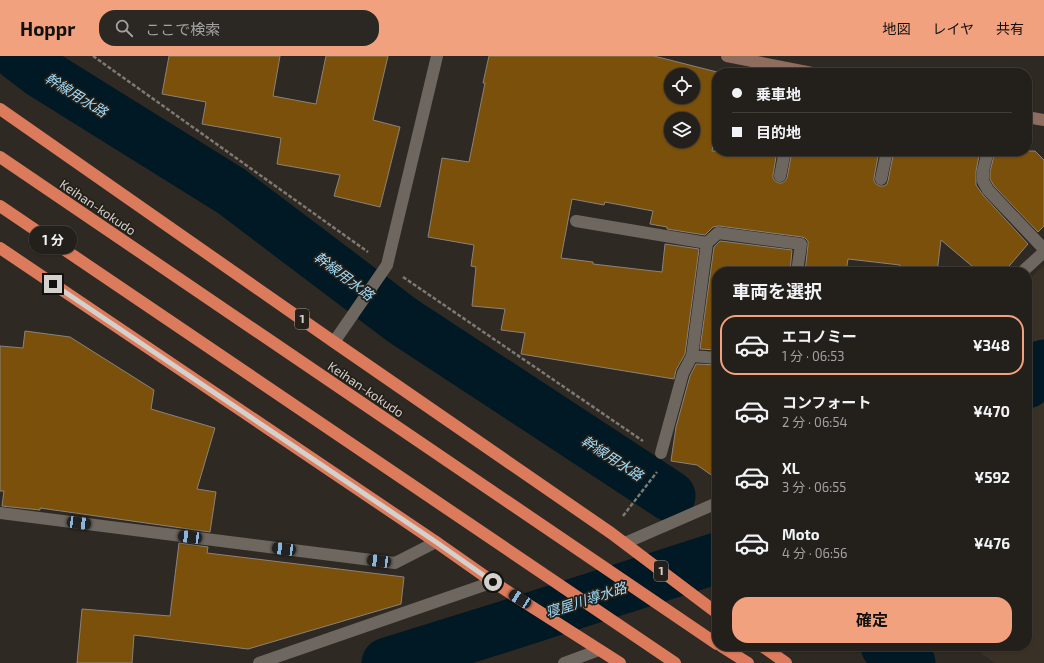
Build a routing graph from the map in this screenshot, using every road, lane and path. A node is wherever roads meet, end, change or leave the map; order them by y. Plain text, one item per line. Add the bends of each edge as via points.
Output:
1 (437, 56) edge
2 (728, 56) edge
3 (781, 68) edge
4 (0, 109) edge
5 (1032, 118) edge
6 (1044, 120) edge
7 (783, 156) edge
8 (886, 156) edge
9 (987, 156) edge
10 (0, 157) edge
11 (780, 176) dead end
12 (881, 179) dead end
13 (0, 206) edge
14 (576, 221) dead end
15 (707, 243) junction
16 (0, 248) edge
17 (1044, 251) edge
18 (798, 267) edge
19 (1027, 267) edge
20 (334, 342) junction
21 (692, 356) junction
22 (712, 358) edge
23 (661, 453) dead end
24 (658, 470) dead end
25 (712, 505) edge
26 (0, 514) edge
27 (608, 531) junction
28 (436, 542) junction
29 (625, 543) junction
30 (493, 582) junction
31 (712, 609) edge
32 (712, 641) edge
33 (599, 650) junction
34 (729, 651) edge
35 (769, 651) edge
36 (618, 662) edge
37 (259, 663) edge
38 (564, 663) edge
39 (675, 663) edge
40 (748, 663) edge
41 (786, 663) edge

1 - 20 street via 387,265
2 - 3 main road
4 - 20 highway, 1
5 - 6 main road
7 - 11 street
8 - 12 street
9 - 17 street via 983,181 988,190
10 - 32 highway, Keihan-kokudo / 1
13 - 39 highway
14 - 15 street
15 - 18 street via 718,232 801,244
15 - 21 street
16 - 28 highway
17 - 19 street
20 - 27 highway, 1
21 - 22 street
21 - 23 street via 683,372
24 - 27 path
25 - 29 street
26 - 28 street via 395,563
27 - 29 highway, 1
28 - 30 highway
29 - 31 highway, 1
30 - 33 highway
30 - 37 street
33 - 36 highway
33 - 38 street
34 - 40 highway
35 - 41 highway

